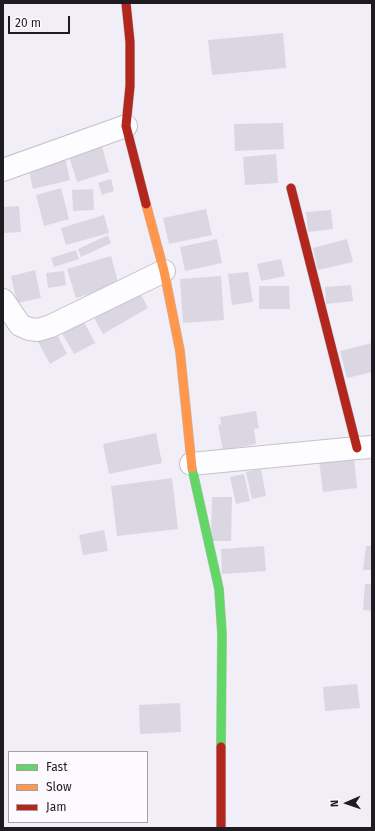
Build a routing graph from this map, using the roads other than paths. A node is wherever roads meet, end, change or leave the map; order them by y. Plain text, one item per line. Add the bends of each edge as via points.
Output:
1 (126, 3) edge
2 (126, 126) junction
3 (3, 170) edge
4 (291, 188) dead end
5 (164, 271) junction
6 (3, 300) edge
7 (365, 447) edge
8 (191, 464) junction
9 (221, 828) edge

1 - 2 street via 130,42 130,86
2 - 3 street
2 - 5 street
4 - 7 street
5 - 6 street via 38,330 20,325
5 - 8 street via 180,351
7 - 8 street
8 - 9 street via 219,589 223,676

